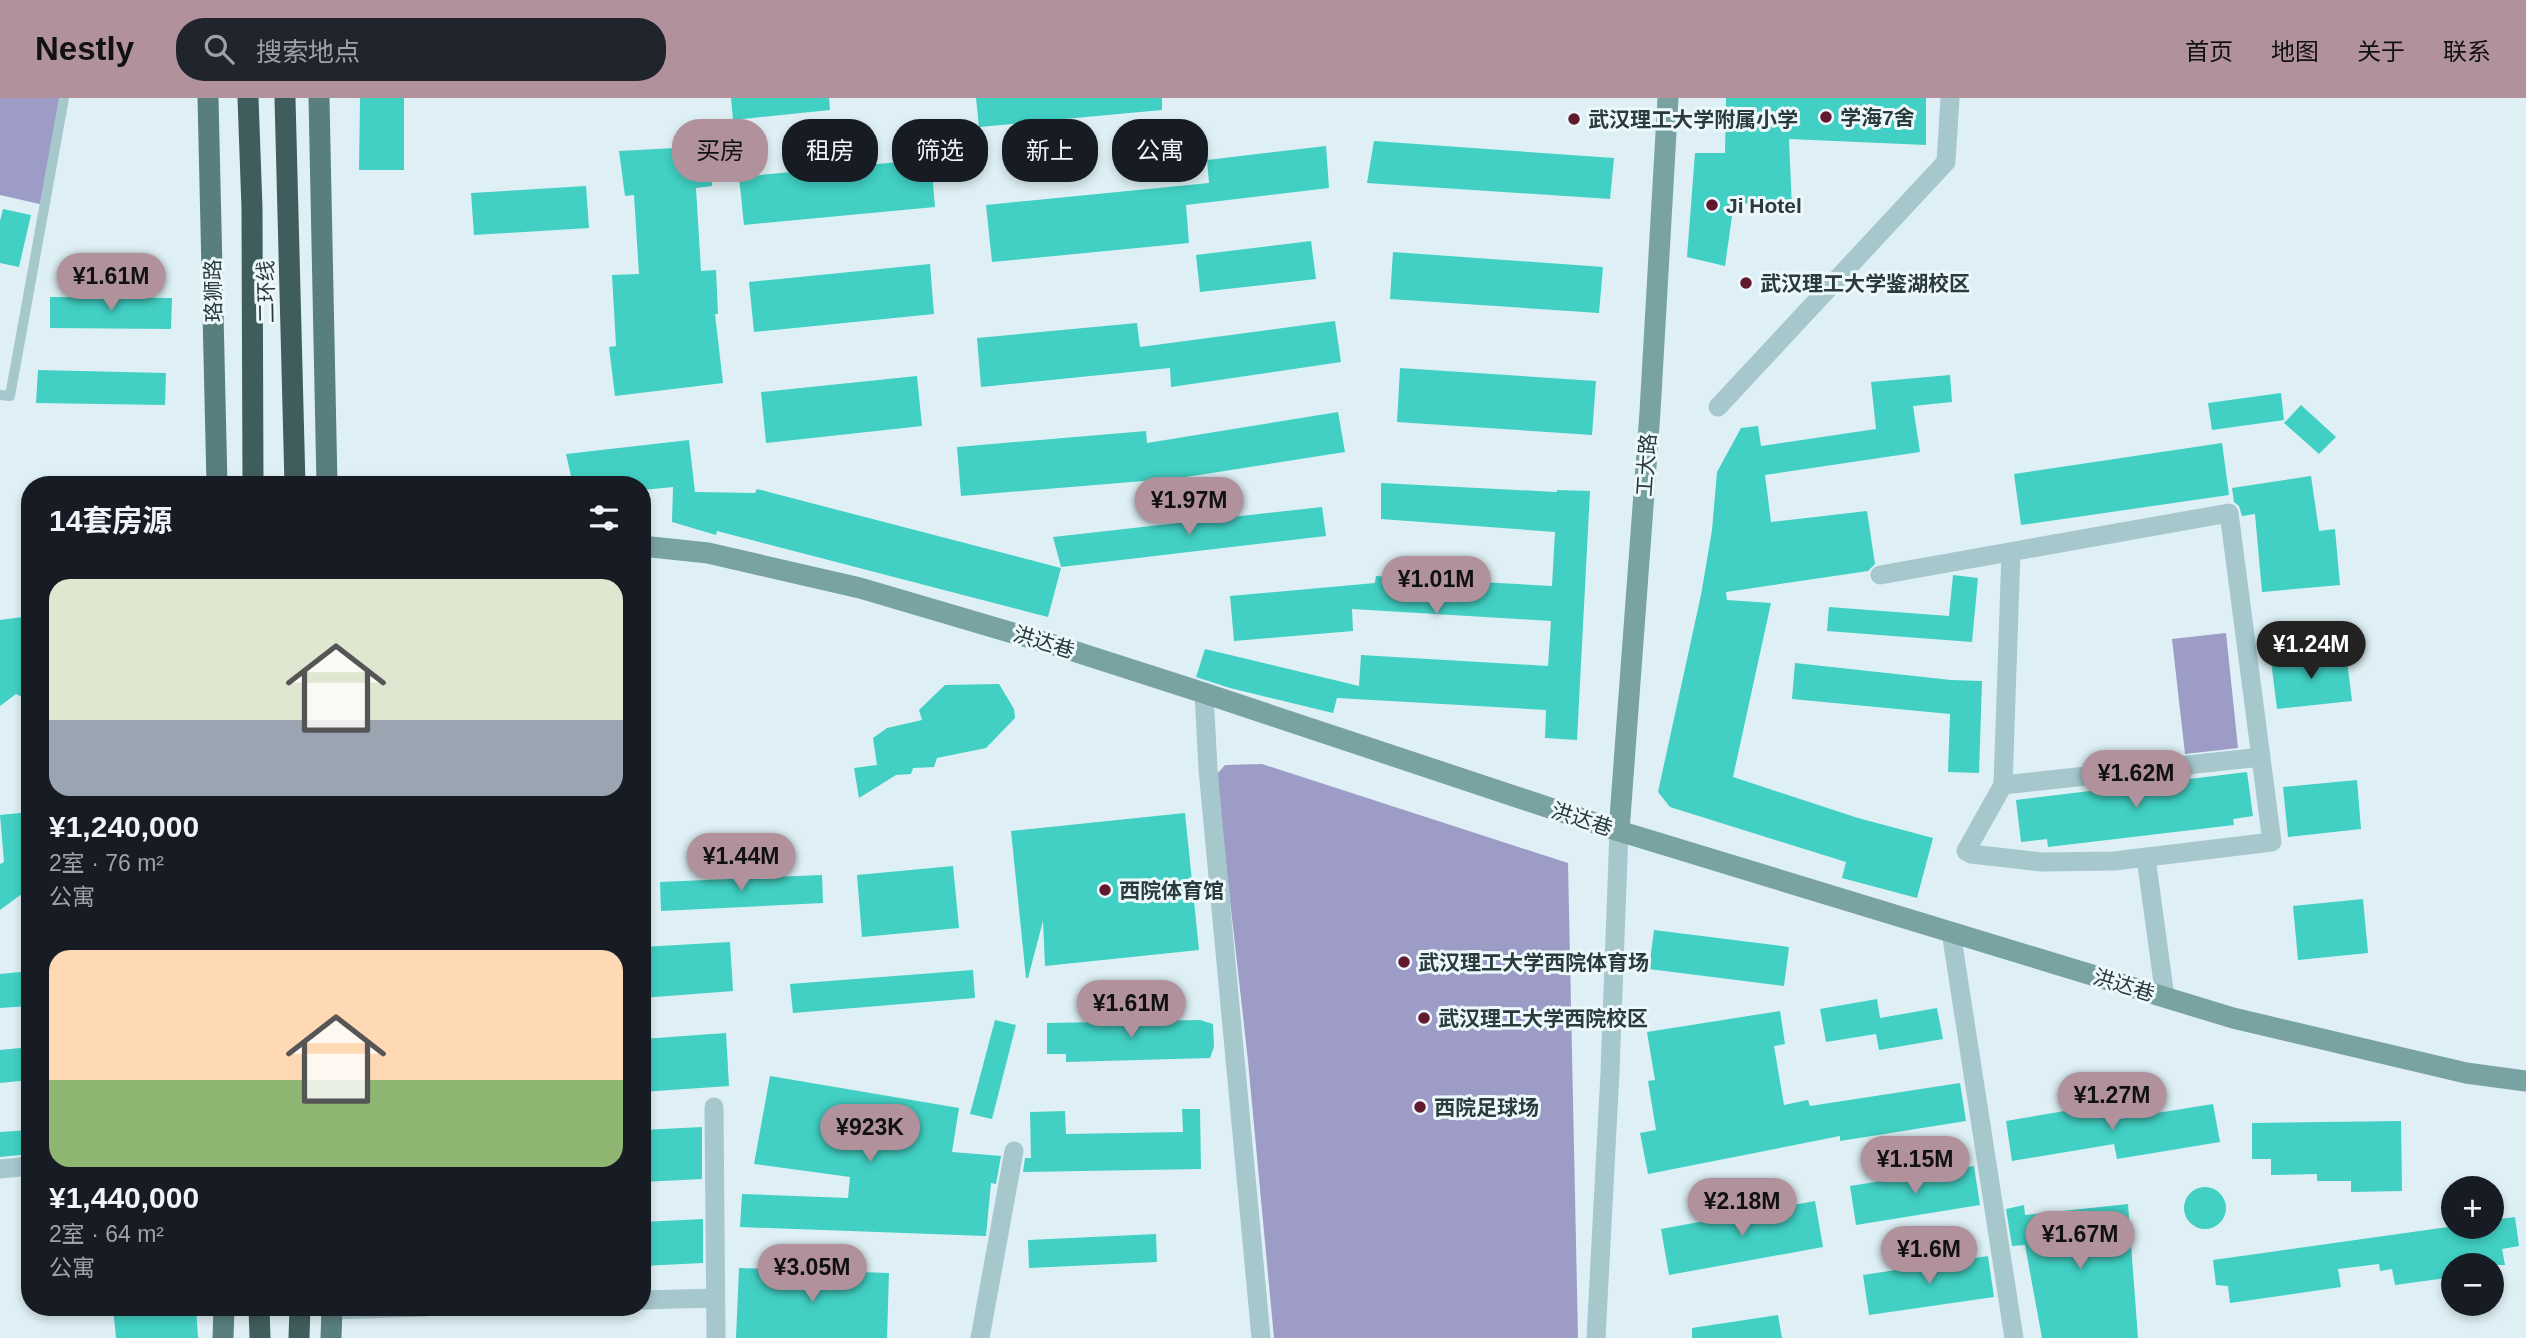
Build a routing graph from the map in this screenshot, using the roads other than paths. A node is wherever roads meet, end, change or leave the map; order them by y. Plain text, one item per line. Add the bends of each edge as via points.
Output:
1 (64, 98) edge
2 (208, 98) edge
3 (248, 98) edge
4 (285, 98) edge
5 (319, 98) edge
6 (1668, 98) edge
7 (1950, 98) edge
8 (0, 395) edge
9 (1718, 407) dead end
10 (217, 476) edge
11 (253, 476) edge
12 (295, 476) edge
13 (327, 476) edge
14 (651, 548) edge
15 (2011, 552) junction
16 (1880, 575) dead end
17 (1204, 693) junction
18 (2261, 757) junction
19 (2003, 785) junction
20 (1619, 831) junction
21 (2146, 858) junction
22 (1951, 932) junction
23 (2165, 997) junction
24 (2526, 1081) edge
25 (714, 1107) dead end
26 (1014, 1151) dead end
27 (21, 1167) edge
28 (0, 1169) edge
29 (715, 1298) junction
30 (651, 1300) edge
31 (224, 1316) edge
32 (259, 1316) edge
33 (300, 1316) edge
34 (332, 1316) edge
35 (223, 1338) edge
36 (258, 1338) edge
37 (299, 1338) edge
38 (331, 1338) edge
39 (716, 1338) edge
40 (981, 1338) edge
41 (1261, 1338) edge
42 (1596, 1338) edge
43 (2014, 1338) edge

1 - 8 lane via 10,396
2 - 10 main road, 珞狮路
3 - 11 highway, 二环线
4 - 12 highway, 二环线
5 - 13 main road
6 - 20 street, 工大路
7 - 9 street via 1945,162
14 - 17 street, 洪达巷 via 708,553 860,588
15 - 16 street
15 - 18 street via 2229,513
15 - 19 street
17 - 20 street, 洪达巷
17 - 41 street
18 - 19 street
18 - 21 street via 2272,842
19 - 21 street via 1966,851 1970,854 2042,862
20 - 22 street, 洪达巷
20 - 42 street
21 - 23 street
22 - 23 street, 洪达巷
22 - 43 street
23 - 24 street, 洪达巷 via 2233,1018 2453,1070
25 - 29 street
26 - 40 street
27 - 28 street
29 - 30 street
29 - 39 street
31 - 35 main road
32 - 36 highway
33 - 37 highway
34 - 38 main road

